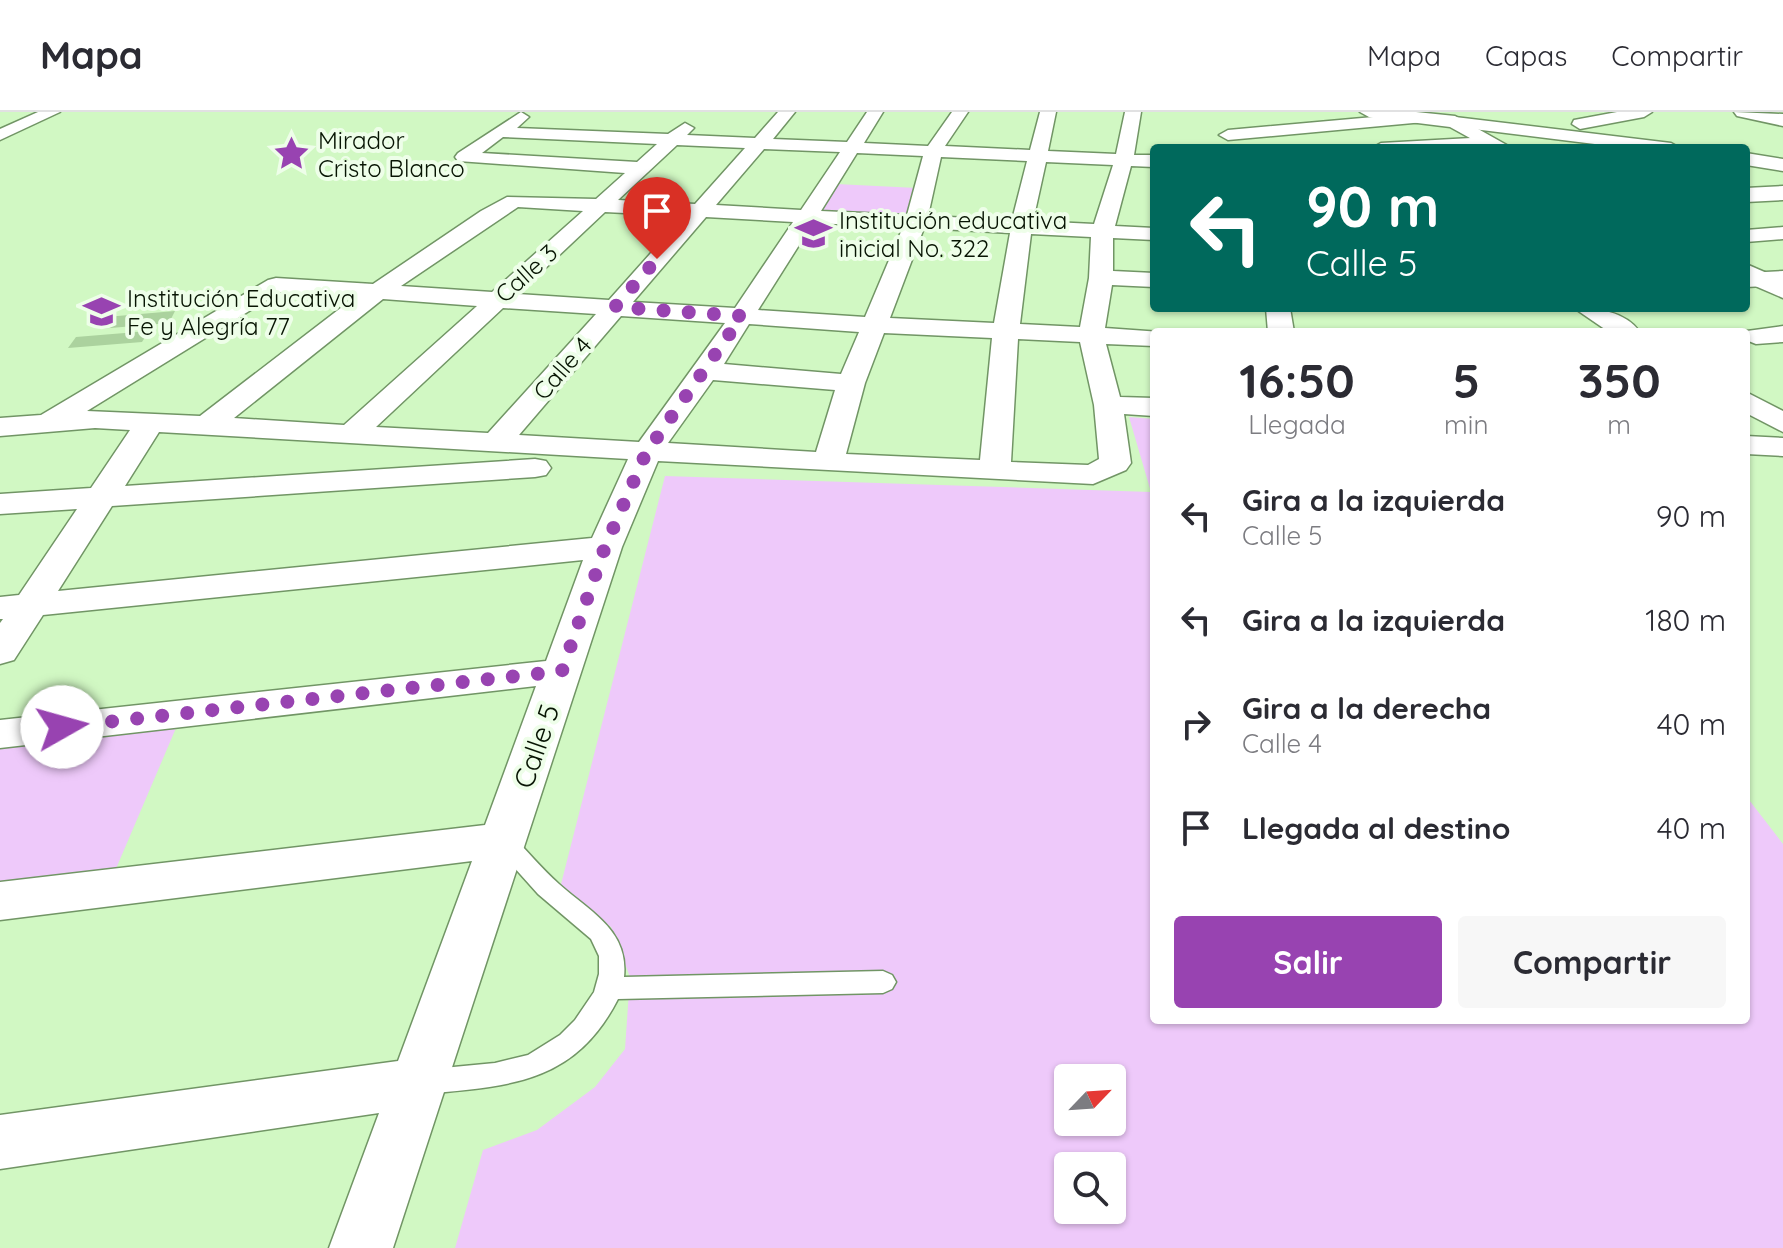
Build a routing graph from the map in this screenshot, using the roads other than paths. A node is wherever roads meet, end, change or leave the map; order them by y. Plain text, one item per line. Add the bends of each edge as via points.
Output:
1 (52, 112) edge
2 (528, 112) edge
3 (703, 112) edge
4 (787, 112) edge
5 (875, 112) edge
6 (960, 112) edge
7 (1048, 112) edge
8 (1133, 112) edge
9 (1226, 112) edge
10 (1269, 112) edge
11 (1369, 112) edge
12 (1644, 112) edge
13 (1743, 112) edge
14 (1410, 115) edge
15 (1543, 115) dead end
16 (1781, 118) edge
17 (604, 119) dead end
18 (1455, 122) junction
19 (1583, 125) junction
20 (1295, 128) junction
21 (500, 132) junction
22 (1553, 133) junction
23 (585, 134) junction
24 (0, 135) edge
25 (675, 137) junction
26 (1229, 141) edge
27 (759, 143) junction
28 (1321, 144) edge
29 (1494, 144) edge
30 (1640, 144) edge
31 (851, 147) junction
32 (933, 151) junction
33 (1037, 156) junction
34 (1124, 159) junction
35 (1750, 160) edge
36 (1150, 161) edge
37 (545, 163) junction
38 (1783, 165) edge
39 (641, 168) junction
40 (1750, 195) edge
41 (1778, 196) edge
42 (600, 205) junction
43 (698, 211) junction
44 (805, 216) junction
45 (916, 221) junction
46 (1021, 228) junction
47 (1102, 232) junction
48 (1783, 233) edge
49 (1150, 234) edge
50 (1750, 236) edge
51 (1101, 278) junction
52 (1150, 280) edge
53 (380, 290) junction
54 (497, 300) junction
55 (615, 307) junction
56 (1593, 312) edge
57 (742, 316) junction
58 (873, 325) junction
59 (1620, 328) edge
60 (1006, 330) junction
61 (1091, 334) junction
62 (1783, 334) edge
63 (1756, 336) dead end
64 (1150, 338) edge
65 (706, 371) junction
66 (851, 383) junction
67 (1750, 403) edge
68 (1108, 405) junction
69 (1150, 407) edge
70 (49, 423) junction
71 (1783, 423) edge
72 (149, 424) junction
73 (206, 426) junction
74 (0, 427) edge
75 (350, 435) junction
76 (495, 444) junction
77 (1750, 445) edge
78 (1783, 447) edge
79 (644, 457) junction
80 (828, 462) junction
81 (995, 471) junction
82 (102, 496) junction
83 (0, 504) edge
84 (605, 547) junction
85 (15, 606) edge
86 (0, 652) edge
87 (562, 671) junction
88 (0, 734) edge
89 (503, 840) junction
90 (0, 901) edge
91 (883, 982) dead end
92 (612, 988) junction
93 (418, 1083) junction
94 (0, 1142) edge
95 (361, 1248) edge

1 - 24 street
2 - 21 street
3 - 25 street, Calle 3
4 - 27 street, Calle 4
5 - 31 street, Calle 5
6 - 32 street
7 - 33 street
8 - 34 street
9 - 26 street
10 - 20 street
11 - 14 street
12 - 19 street
13 - 16 street
14 - 18 street
14 - 20 street
15 - 19 street
17 - 23 street
18 - 22 street
18 - 29 street
19 - 22 street
20 - 26 street
20 - 28 street
21 - 23 street
21 - 37 street via 464,157
22 - 30 street
23 - 25 street
23 - 37 street
25 - 27 street
25 - 39 street, Calle 3
27 - 31 street
27 - 43 street, Calle 4
31 - 32 street
31 - 44 street, Calle 5
32 - 33 street
32 - 45 street
33 - 34 street
33 - 46 street
34 - 36 street
34 - 47 street
35 - 38 street
37 - 39 street
39 - 42 street, Calle 3
40 - 41 street
42 - 43 street
42 - 53 street via 525,200 505,205
42 - 54 street, Calle 3
43 - 44 street
43 - 55 street, Calle 4
44 - 45 street
44 - 57 street, Calle 5
45 - 46 street
45 - 58 street
46 - 47 street
46 - 60 street
47 - 49 street
47 - 51 street
48 - 50 street
51 - 52 street
51 - 61 street
53 - 54 street
53 - 70 street via 276,285
53 - 73 street
54 - 55 street
54 - 75 street, Calle 3
55 - 57 street
55 - 76 street, Calle 4
56 - 59 street
57 - 58 street
57 - 65 street, Calle 5
58 - 60 street
58 - 66 street
60 - 61 street
60 - 81 street
61 - 64 street
61 - 68 street
62 - 63 street
65 - 66 street
65 - 79 street, Calle 5
66 - 80 street
67 - 71 street
68 - 69 street
68 - 81 street via 1115,463 1105,471
70 - 72 street via 95,419
70 - 74 street
72 - 73 street
72 - 82 street
73 - 75 street
75 - 76 street
76 - 79 street
77 - 78 street
79 - 80 street
79 - 82 street
79 - 84 street, Calle 5
80 - 81 street
82 - 83 street
82 - 85 street
84 - 85 street
84 - 87 street, Calle 5
85 - 86 street
87 - 88 street
87 - 89 street, Calle 5
89 - 90 street
89 - 92 lane via 606,939 615,968
89 - 93 street, Calle 5
91 - 92 lane
92 - 93 lane via 583,1028 540,1063 506,1074
93 - 94 street
93 - 95 street, Calle 5

